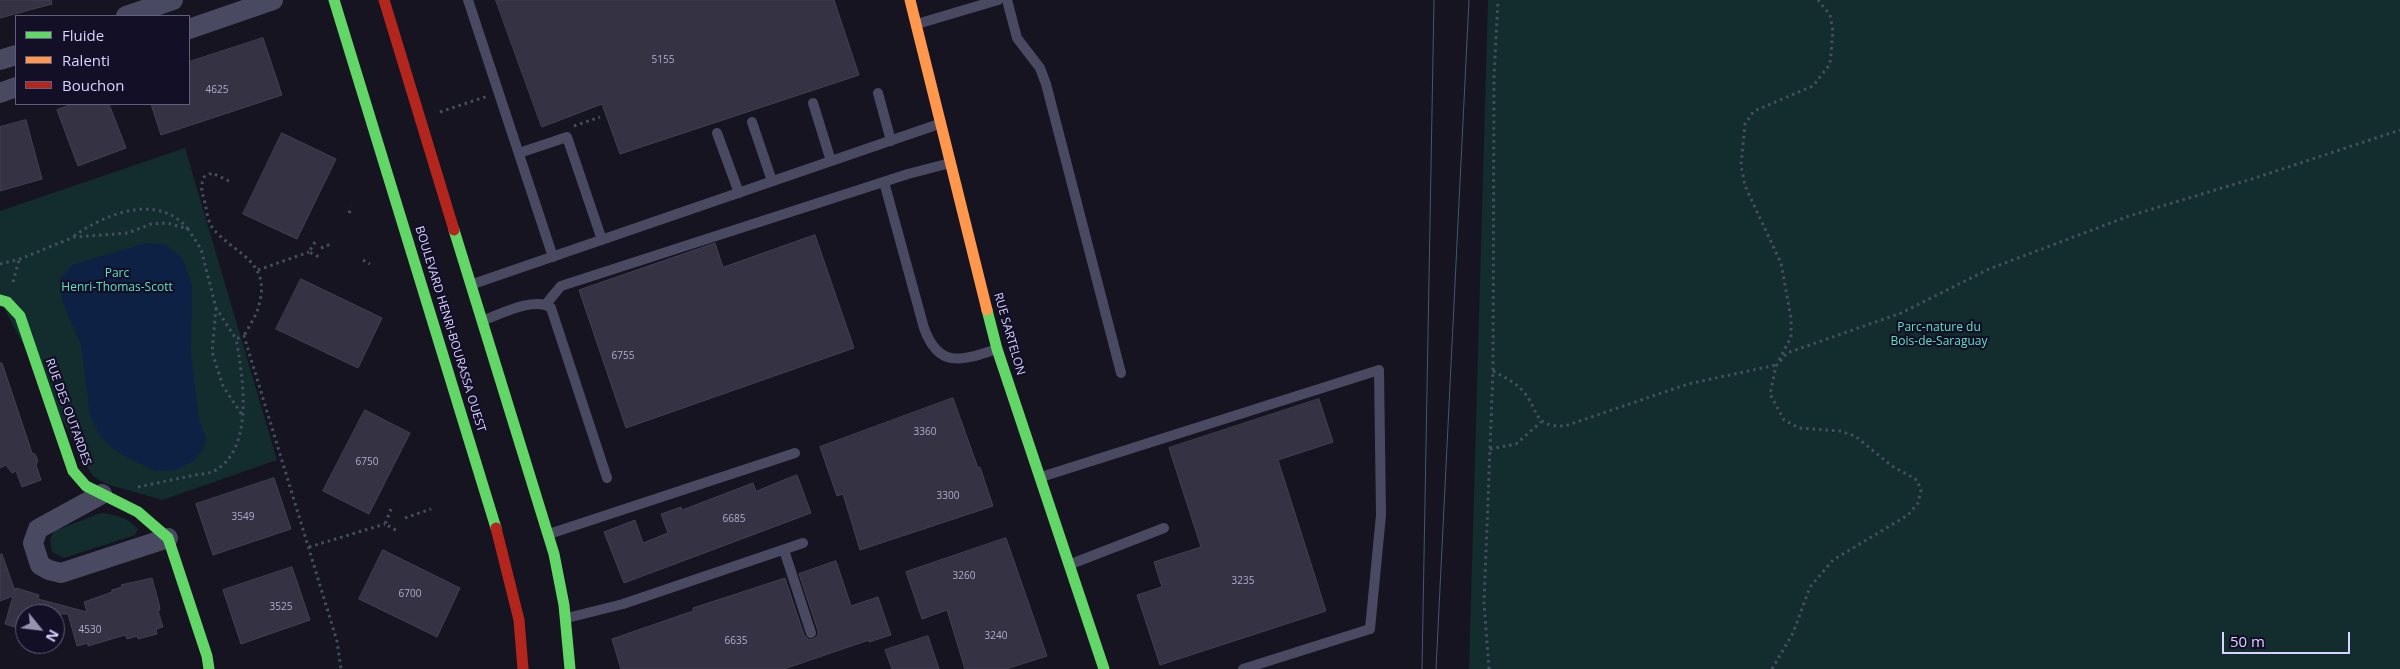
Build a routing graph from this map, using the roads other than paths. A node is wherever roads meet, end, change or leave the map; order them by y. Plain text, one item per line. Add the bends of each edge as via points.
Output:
1 (173, 0) edge
2 (273, 0) edge
3 (334, 0) edge
4 (384, 0) edge
5 (468, 0) edge
6 (910, 0) edge
7 (998, 0) edge
8 (1007, 0) edge
9 (129, 15) edge
10 (916, 24) junction
11 (190, 29) edge
12 (15, 55) edge
13 (0, 60) edge
14 (15, 87) edge
15 (0, 92) edge
16 (878, 93) dead end
17 (813, 103) dead end
18 (752, 122) dead end
19 (941, 124) junction
20 (717, 133) dead end
21 (892, 141) junction
22 (519, 153) junction
23 (831, 161) junction
24 (951, 163) junction
25 (772, 182) junction
26 (884, 182) junction
27 (739, 193) junction
28 (602, 240) junction
29 (553, 257) junction
30 (472, 285) junction
31 (0, 300) edge
32 (546, 304) junction
33 (483, 321) junction
34 (997, 349) junction
35 (1121, 373) dead end
36 (795, 454) dead end
37 (1041, 477) junction
38 (607, 478) dead end
39 (102, 494) junction
40 (1164, 528) dead end
41 (548, 534) junction
42 (168, 538) junction
43 (803, 543) dead end
44 (784, 550) junction
45 (1070, 564) junction
46 (566, 618) junction
47 (811, 633) dead end
48 (209, 669) edge
49 (523, 669) edge
50 (570, 669) edge
51 (1104, 669) edge
52 (1243, 669) edge

1 - 9 street
2 - 11 street
3 - 49 main road, BOULEVARD HENRI-BOURASSA OUEST via 502,546 519,620
4 - 30 main road
5 - 22 lane
6 - 10 main road, RUE SARTELON
7 - 10 lane
8 - 35 lane via 1017,38 1040,68 1046,84
10 - 19 main road, RUE SARTELON
12 - 13 street
14 - 15 street
16 - 21 lane
17 - 23 lane
18 - 25 lane
19 - 21 lane
19 - 24 main road, RUE SARTELON
20 - 27 lane
21 - 23 lane
22 - 28 lane via 567,137
22 - 29 lane
23 - 25 lane
24 - 26 lane
24 - 34 main road, RUE SARTELON
25 - 27 lane
26 - 32 lane via 561,286
26 - 34 lane via 924,328 934,347 950,359 958,360
27 - 28 lane
28 - 29 lane
29 - 30 lane
30 - 33 main road
31 - 39 main road, RUE DES OUTARDES via 7,302 20,316 73,471 86,486
32 - 33 lane via 535,303
32 - 38 lane via 554,312
33 - 41 main road
34 - 37 main road, RUE SARTELON
36 - 41 lane
37 - 45 main road, RUE SARTELON
37 - 52 lane via 1379,370 1381,515 1370,629
39 - 42 main road, RUE DES OUTARDES via 150,520
39 - 42 street via 38,529 33,543 40,565 61,573
40 - 45 lane
41 - 46 main road via 560,577
42 - 48 main road, RUE DES OUTARDES
43 - 44 lane
44 - 46 lane via 624,604
44 - 47 lane
45 - 51 main road, RUE SARTELON
46 - 50 main road

